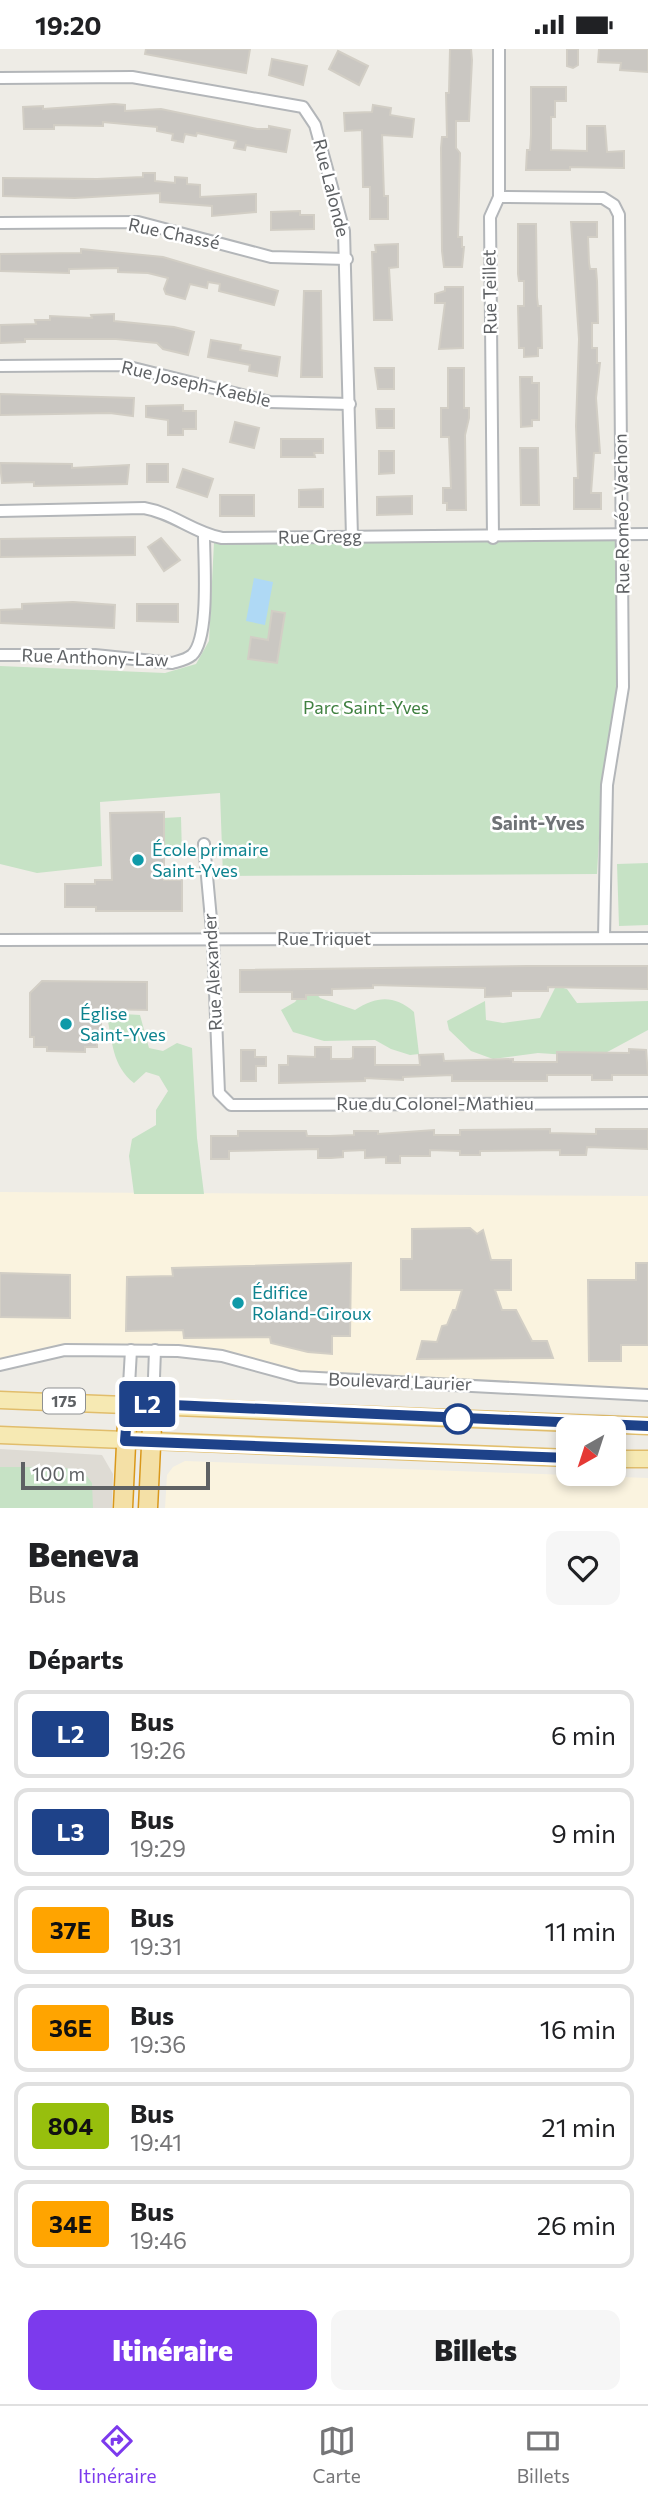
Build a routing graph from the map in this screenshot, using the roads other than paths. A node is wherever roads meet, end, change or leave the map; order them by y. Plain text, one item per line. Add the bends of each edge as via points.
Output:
1 (499, 49) edge
2 (0, 78) edge
3 (499, 197) junction
4 (0, 223) edge
5 (347, 259) junction
6 (0, 366) edge
7 (350, 404) junction
8 (0, 511) edge
9 (624, 534) junction
10 (648, 534) edge
11 (204, 535) junction
12 (352, 537) junction
13 (493, 538) junction
14 (0, 655) edge
15 (205, 844) dead end
16 (604, 938) junction
17 (648, 938) edge
18 (0, 940) edge
19 (213, 941) junction
20 (223, 1100) joint
21 (648, 1103) edge
22 (131, 1350) junction
23 (155, 1350) junction
24 (0, 1365) edge
25 (648, 1395) edge
26 (0, 1400) edge
27 (128, 1403) junction
28 (153, 1405) junction
29 (648, 1426) edge
30 (0, 1435) edge
31 (125, 1441) junction
32 (152, 1442) junction
33 (556, 1458) edge
34 (626, 1459) edge
35 (648, 1459) edge
36 (123, 1508) edge
37 (148, 1508) edge

1 - 3 street, Rue Teillet
2 - 5 street, Rue Lalonde via 132,77 303,107 316,125
3 - 9 street, Rue Roméo-Vachon via 603,198 619,215
3 - 13 street, Rue Teillet via 490,216
4 - 5 street, Rue Chassé via 138,222 271,257
5 - 7 street, Rue Lalonde
6 - 7 street, Rue Joseph-Kaeble via 121,365 270,402
7 - 12 street, Rue Lalonde
8 - 11 street, Rue Gregg via 145,508 165,512
9 - 10 street, Rue Gregg
9 - 13 street, Rue Gregg
9 - 16 street, Rue Roméo-Vachon via 624,687 607,785
11 - 12 street, Rue Gregg
11 - 14 street, Rue Anthony-Law via 202,635 193,654 184,660
12 - 13 street, Rue Gregg
15 - 19 street, Rue Alexander
16 - 17 street, Rue Triquet
16 - 19 street, Rue Triquet
18 - 19 street, Rue Triquet
19 - 20 street, Rue Alexander via 219,1093
20 - 21 street, Rue du Colonel-Mathieu via 230,1105
22 - 23 street, Boulevard Laurier
22 - 24 street, Boulevard Laurier via 65,1350
22 - 27 street
23 - 25 street, Boulevard Laurier via 222,1356 299,1377
23 - 28 street
26 - 27 main road, Boulevard Laurier / 175
27 - 28 main road, Boulevard Laurier / 175
27 - 31 highway
28 - 29 main road, Boulevard Laurier / 175
28 - 32 highway
30 - 31 main road, 175
31 - 32 main road, 175
31 - 36 highway
32 - 33 main road, 175
32 - 37 highway
34 - 35 main road

